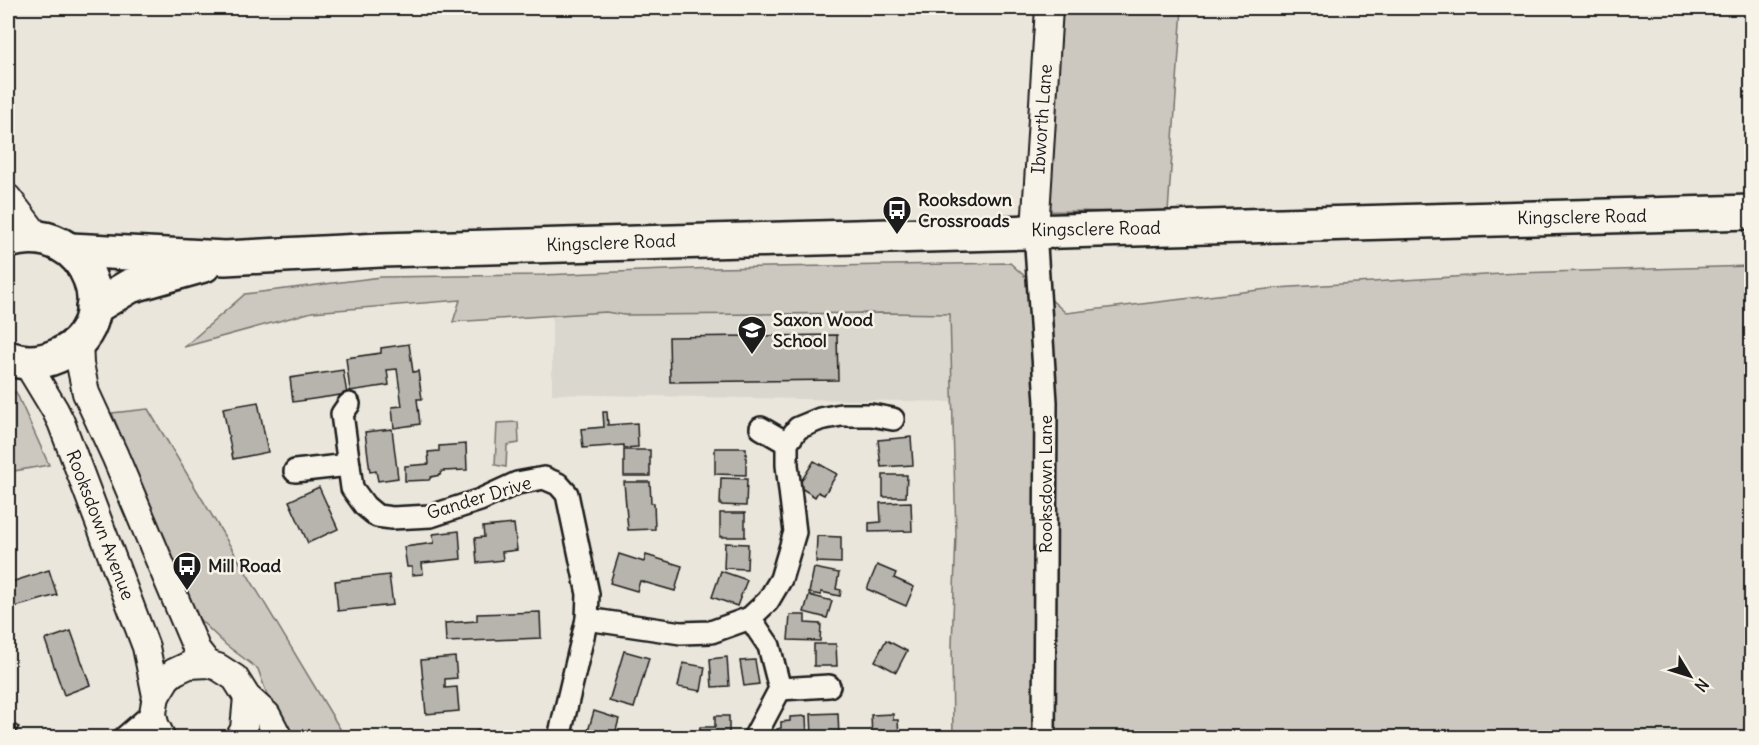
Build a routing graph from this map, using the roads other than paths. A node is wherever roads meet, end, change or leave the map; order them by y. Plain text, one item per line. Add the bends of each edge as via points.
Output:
1 (1049, 8) edge
2 (8, 198) edge
3 (1752, 212) edge
4 (1035, 230) junction
5 (22, 238) edge
6 (70, 250) junction
7 (225, 258) junction
8 (93, 308) junction
9 (79, 340) junction
10 (17, 360) edge
11 (348, 404) dead end
12 (893, 419) dead end
13 (761, 428) dead end
14 (787, 443) junction
15 (349, 465) junction
16 (295, 471) dead end
17 (750, 618) junction
18 (587, 619) junction
19 (208, 664) junction
20 (829, 686) dead end
21 (780, 690) junction
22 (247, 697) junction
23 (155, 704) junction
24 (124, 738) edge
25 (162, 738) edge
26 (239, 738) edge
27 (279, 738) edge
28 (559, 738) edge
29 (754, 738) edge
30 (1044, 738) edge

1 - 4 street, Ibworth Lane
2 - 5 street
3 - 4 highway, Kingsclere Road
4 - 7 highway, Kingsclere Road
4 - 30 street, Rooksdown Lane via 1046,402
5 - 6 highway via 49,239
6 - 7 highway, Kingsclere Road
6 - 8 highway via 89,276
7 - 8 highway, Kingsclere Road via 130,286
8 - 9 highway
9 - 10 highway via 46,361
9 - 19 street, Rooksdown Avenue via 86,393 197,650
10 - 23 street, Rooksdown Avenue via 61,422 146,647
11 - 15 street, Gander Drive via 342,414
12 - 14 street via 841,415 820,419 798,428
13 - 14 street
14 - 17 street via 795,532 782,579 768,601
15 - 16 street
15 - 18 street, Gander Drive via 352,488 365,506 377,516 392,518 431,516 517,483 544,478 558,484 567,495 588,594
17 - 18 street via 711,632 681,633
17 - 21 street via 769,646
18 - 28 street, Gander Drive
19 - 22 street via 235,678
19 - 23 street via 189,665 174,672
20 - 21 street
21 - 29 street
22 - 26 street via 244,729
22 - 27 street via 267,715
23 - 24 street
23 - 25 street, Rooksdown Avenue via 155,724

